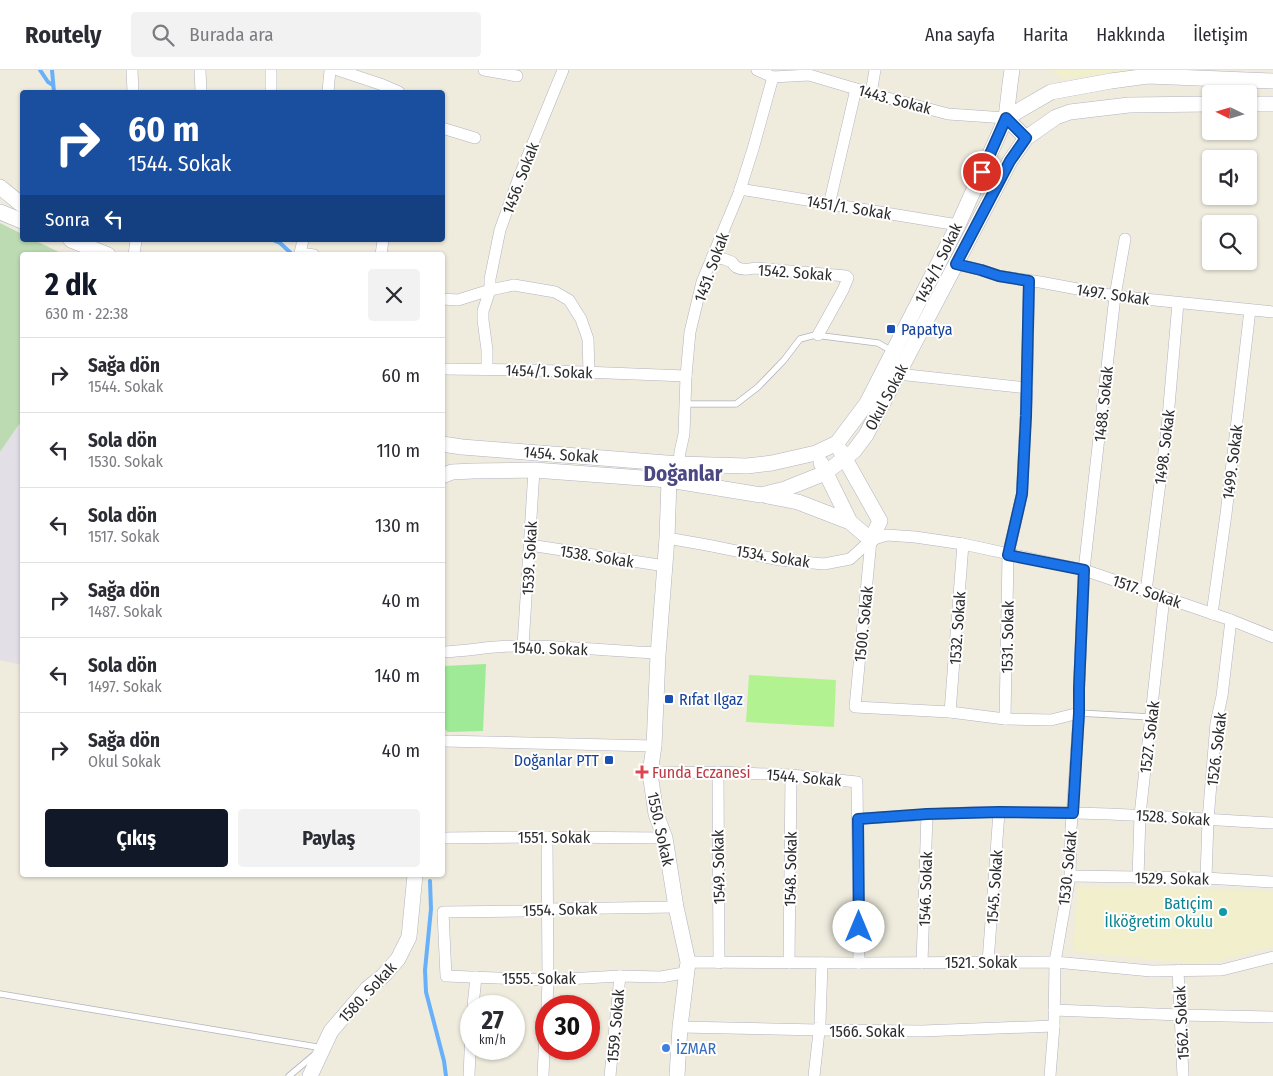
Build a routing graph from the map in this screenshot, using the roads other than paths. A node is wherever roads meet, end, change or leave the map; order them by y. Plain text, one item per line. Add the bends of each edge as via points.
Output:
1 (132, 70) edge
2 (200, 70) edge
3 (271, 70) edge
4 (330, 70) edge
5 (338, 70) edge
6 (484, 70) edge
7 (563, 70) edge
8 (757, 70) edge
9 (875, 70) edge
10 (1012, 70) edge
11 (810, 72) edge
12 (1235, 75) edge
13 (517, 76) dead end
14 (773, 77) junction
15 (1273, 81) edge
16 (856, 89) junction
17 (133, 90) edge
18 (201, 90) edge
19 (271, 90) edge
20 (328, 90) edge
21 (394, 90) edge
22 (871, 93) junction
23 (1202, 104) edge
24 (1258, 104) edge
25 (1273, 104) edge
26 (1006, 118) junction
27 (445, 129) edge
28 (475, 138) dead end
29 (1026, 138) junction
30 (0, 187) edge
31 (740, 189) junction
32 (20, 203) edge
33 (829, 205) junction
34 (0, 212) edge
35 (20, 220) edge
36 (958, 225) junction
37 (1125, 238) dead end
38 (76, 242) edge
39 (101, 252) edge
40 (712, 257) junction
41 (956, 264) junction
42 (1029, 281) junction
43 (490, 290) junction
44 (1115, 296) junction
45 (445, 299) edge
46 (1178, 303) junction
47 (1250, 310) junction
48 (1273, 312) edge
49 (818, 335) junction
50 (894, 352) junction
51 (445, 369) edge
52 (487, 370) junction
53 (589, 372) junction
54 (898, 374) junction
55 (686, 376) junction
56 (1027, 388) junction
57 (684, 404) junction
58 (837, 443) junction
59 (445, 444) edge
60 (816, 453) junction
61 (845, 458) junction
62 (679, 464) junction
63 (534, 470) junction
64 (825, 473) junction
65 (445, 475) edge
66 (669, 480) junction
67 (760, 494) junction
68 (850, 522) junction
69 (667, 538) junction
70 (871, 540) junction
71 (963, 544) junction
72 (530, 545) junction
73 (1008, 555) junction
74 (665, 566) junction
75 (1084, 570) junction
76 (1146, 591) junction
77 (1164, 597) junction
78 (1212, 614) junction
79 (1231, 620) junction
80 (1273, 637) edge
81 (523, 646) junction
82 (445, 652) edge
83 (658, 653) junction
84 (950, 712) junction
85 (1079, 713) junction
86 (1150, 717) junction
87 (1005, 719) junction
88 (445, 741) edge
89 (654, 746) junction
90 (718, 772) junction
91 (650, 773) junction
92 (791, 775) junction
93 (999, 812) junction
94 (1073, 813) junction
95 (927, 814) junction
96 (1140, 815) junction
97 (858, 819) junction
98 (1208, 820) junction
99 (1273, 823) edge
100 (547, 837) junction
101 (445, 838) edge
102 (665, 838) junction
103 (1070, 876) junction
104 (415, 877) edge
105 (1138, 878) junction
106 (1206, 878) junction
107 (1273, 882) edge
108 (676, 907) junction
109 (548, 908) junction
110 (443, 912) joint
111 (1273, 957) edge
112 (688, 962) junction
113 (988, 962) junction
114 (1055, 962) junction
115 (719, 963) junction
116 (789, 963) junction
117 (922, 963) junction
118 (822, 964) junction
119 (859, 964) junction
120 (1178, 970) junction
121 (620, 976) junction
122 (476, 977) junction
123 (548, 980) junction
124 (0, 994) edge
125 (475, 995) edge
126 (547, 995) edge
127 (1054, 1010) junction
128 (1180, 1015) junction
129 (1273, 1017) edge
130 (1054, 1026) junction
131 (680, 1027) junction
132 (819, 1030) junction
133 (323, 1048) junction
134 (470, 1060) edge
135 (544, 1060) edge
136 (289, 1076) edge
137 (310, 1076) edge
138 (469, 1076) edge
139 (543, 1076) edge
140 (610, 1076) edge
141 (677, 1076) edge
142 (814, 1076) edge
143 (1050, 1076) edge
144 (1183, 1076) edge

1 - 17 street
2 - 18 street
3 - 19 street
4 - 20 street
5 - 21 street
6 - 13 street
7 - 43 street, 1456. Sokak via 500,230
8 - 14 street, 1443. Sokak
9 - 22 street
10 - 26 main road, 1454/1. Sokak
11 - 14 street, 1443. Sokak
11 - 16 street, 1443. Sokak
12 - 15 main road
12 - 26 main road via 1148,76 1051,92
14 - 31 street, 1451. Sokak
16 - 22 street, 1443. Sokak
16 - 33 street
22 - 26 street, 1443. Sokak via 948,114
23 - 29 main road, Okul Sokak via 1129,105 1070,112 1056,117
24 - 25 main road
26 - 29 main road
26 - 36 main road, 1454/1. Sokak
27 - 28 street
29 - 41 main road, Okul Sokak via 1010,161
30 - 32 main road
31 - 33 street, 1451/1. Sokak
31 - 40 street, 1451. Sokak
33 - 36 street, 1451/1. Sokak
34 - 35 main road
36 - 50 main road, 1454/1. Sokak
37 - 44 street, 1488. Sokak
38 - 39 main road
40 - 49 street, 1542. Sokak via 732,262 738,269 846,276 843,290
40 - 55 street, 1451. Sokak via 702,282 690,332
41 - 42 street, 1497. Sokak
41 - 54 main road, Okul Sokak
42 - 44 street, 1497. Sokak
42 - 56 street, 1531. Sokak
43 - 45 street via 458,300
43 - 52 street, 1456. Sokak via 483,320
43 - 53 street via 514,285 555,292 570,300 588,339
44 - 46 street, 1497. Sokak
44 - 75 street, 1488. Sokak
46 - 47 street, 1497. Sokak
46 - 76 street, 1498. Sokak via 1167,429
47 - 48 street, 1497. Sokak
47 - 78 street, 1499. Sokak
49 - 50 lane via 878,343
49 - 57 lane via 800,339 758,387 736,404
50 - 58 main road, 1454/1. Sokak via 867,403
51 - 52 street, 1454/1. Sokak
52 - 53 street, 1454/1. Sokak
53 - 55 street, 1454/1. Sokak
54 - 56 street
54 - 61 main road, Okul Sokak via 866,434
55 - 57 street, 1451. Sokak
56 - 73 street, 1531. Sokak via 1022,494
57 - 62 street, 1451. Sokak
58 - 60 main road, 1454/1. Sokak
58 - 61 main road
59 - 62 main road, 1454. Sokak
60 - 62 main road, 1454/1. Sokak via 747,466
60 - 64 main road
61 - 64 main road, Okul Sokak
61 - 70 main road via 880,521
62 - 66 main road
63 - 65 main road, Okul Sokak via 472,470
63 - 66 main road, Okul Sokak
63 - 72 street, 1539. Sokak
64 - 67 main road, Okul Sokak via 785,489
64 - 68 main road
66 - 67 main road, Okul Sokak
66 - 69 main road, 1550. Sokak
67 - 68 main road via 798,502
68 - 70 main road
69 - 70 street, 1534. Sokak via 780,560 824,564 850,559
69 - 74 main road, 1550. Sokak
70 - 71 street, 1517. Sokak via 887,536 915,537
70 - 84 street, 1500. Sokak via 855,707
71 - 73 street, 1517. Sokak
71 - 84 street, 1532. Sokak
72 - 74 street, 1538. Sokak
72 - 81 street, 1539. Sokak
73 - 75 street, 1517. Sokak
73 - 87 street, 1531. Sokak
74 - 83 main road, 1550. Sokak
75 - 76 street, 1517. Sokak
75 - 85 street, 1530. Sokak
76 - 77 street, 1517. Sokak
77 - 78 street, 1517. Sokak
77 - 86 street, 1527. Sokak
78 - 79 street, 1517. Sokak
79 - 80 street, 1517. Sokak
79 - 98 street, 1526. Sokak via 1216,723
81 - 82 street, 1540. Sokak
81 - 83 street, 1540. Sokak
83 - 89 main road, 1550. Sokak
84 - 87 street
85 - 86 lane
85 - 87 street via 1051,720
85 - 94 street, 1530. Sokak
86 - 96 street, 1527. Sokak
88 - 89 street
89 - 91 main road, 1550. Sokak
90 - 91 street, 1544. Sokak
90 - 92 street, 1544. Sokak
90 - 115 street, 1549. Sokak
91 - 102 main road, 1550. Sokak via 656,814
92 - 97 street, 1544. Sokak via 857,782
92 - 116 street, 1548. Sokak
93 - 94 street
93 - 95 street
93 - 113 street, 1545. Sokak
94 - 96 street, 1528. Sokak
94 - 103 street, 1530. Sokak
95 - 97 street
95 - 117 street, 1546. Sokak
96 - 98 street, 1528. Sokak
96 - 105 street, 1527. Sokak
97 - 119 street
98 - 99 street, 1528. Sokak
98 - 106 street, 1526. Sokak
100 - 101 street, 1551. Sokak
100 - 102 street, 1551. Sokak
100 - 109 street
102 - 108 main road, 1550. Sokak
103 - 105 street, 1529. Sokak
103 - 114 street, 1530. Sokak
104 - 133 main road, 1580. Sokak via 409,937 398,959 331,1031
105 - 106 street, 1529. Sokak
106 - 107 street, 1529. Sokak
108 - 109 street, 1554. Sokak
108 - 112 main road, 1550. Sokak
109 - 110 street, 1554. Sokak
109 - 123 street
110 - 122 street, 1555. Sokak via 446,976
111 - 120 street, 1521. Sokak via 1222,970
112 - 115 street, 1521. Sokak
112 - 121 street, 1555. Sokak via 683,973 677,975
112 - 131 main road, 1550. Sokak
113 - 114 street, 1521. Sokak
113 - 117 street, 1521. Sokak
114 - 120 street, 1521. Sokak via 1151,971
114 - 127 street, 1530. Sokak
115 - 116 street, 1521. Sokak
116 - 118 street, 1521. Sokak
117 - 119 street, 1521. Sokak
118 - 119 street, 1521. Sokak
118 - 132 street
120 - 128 street, 1562. Sokak
121 - 123 street, 1555. Sokak
121 - 140 street, 1559. Sokak
122 - 123 street, 1555. Sokak
122 - 125 street
123 - 126 street
124 - 133 lane
127 - 128 street
127 - 130 street, 1530. Sokak
128 - 129 street
128 - 144 street, 1562. Sokak
130 - 132 street, 1566. Sokak via 922,1031
130 - 143 street, 1530. Sokak
131 - 132 street, 1566. Sokak
131 - 141 main road, 1550. Sokak
132 - 142 street
133 - 136 lane
133 - 137 main road, 1580. Sokak
134 - 138 street
135 - 139 street

